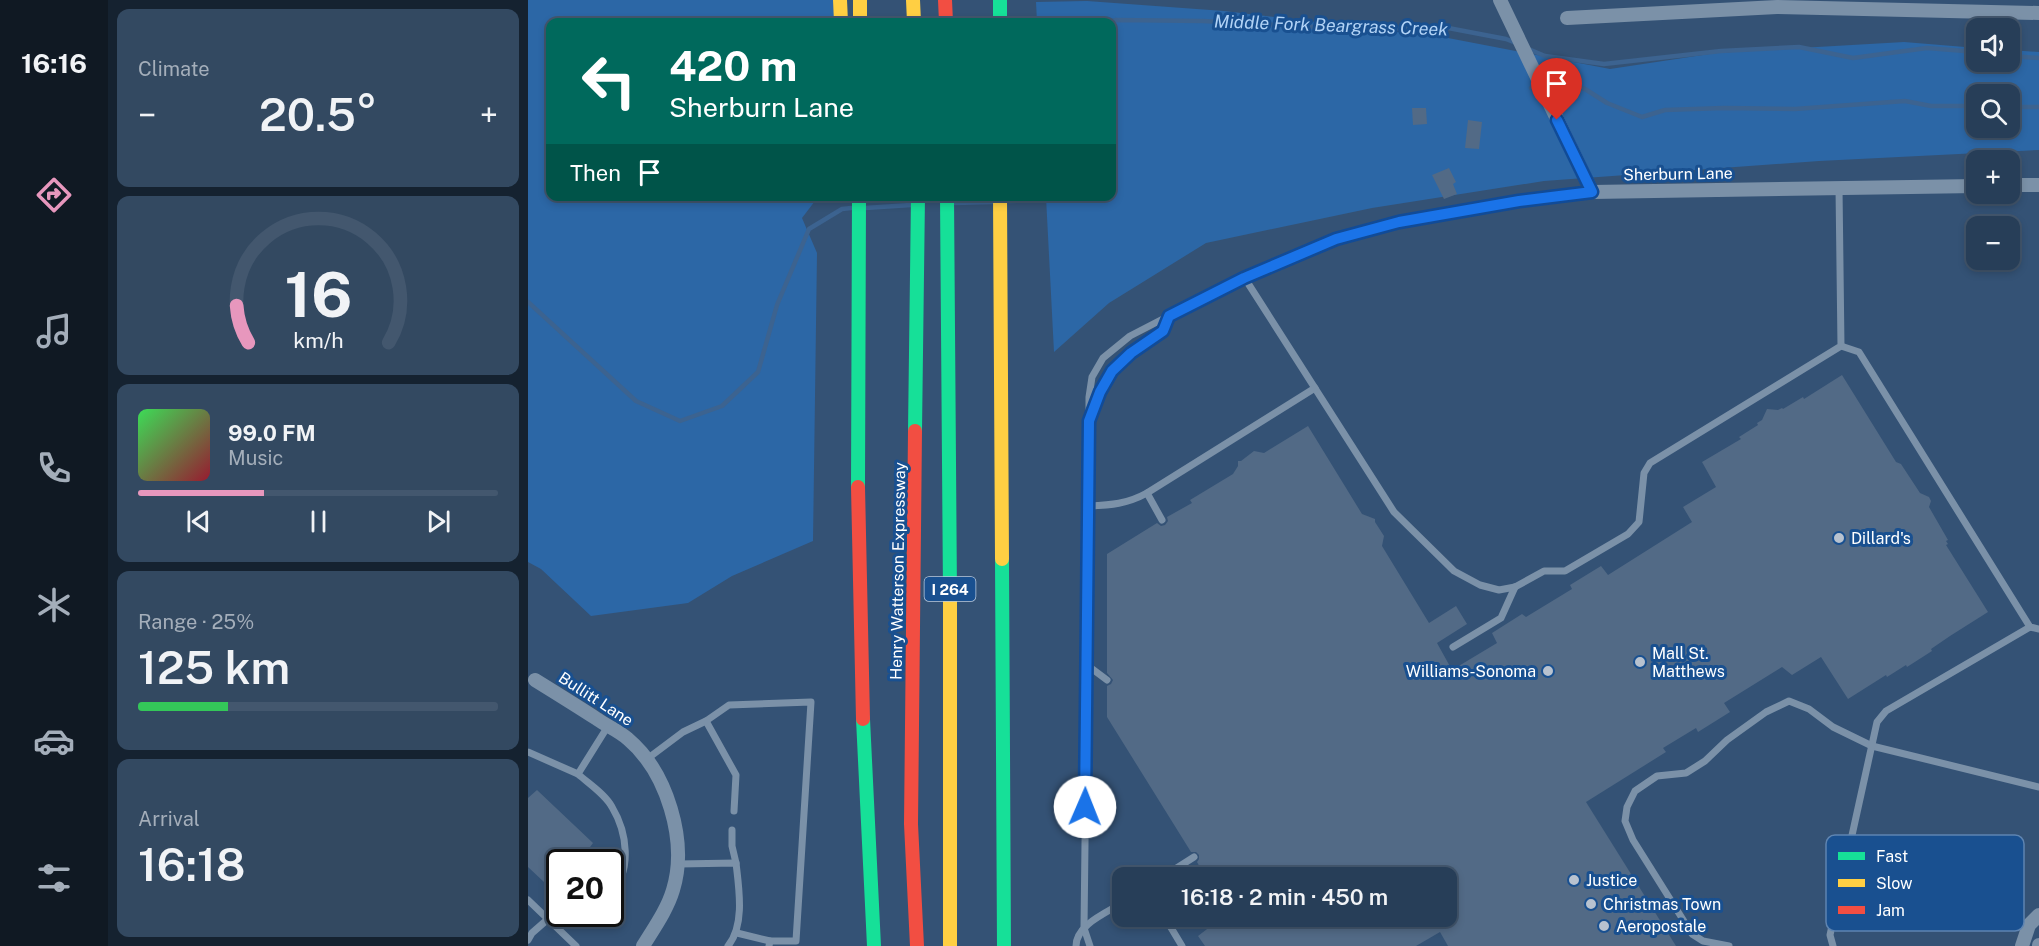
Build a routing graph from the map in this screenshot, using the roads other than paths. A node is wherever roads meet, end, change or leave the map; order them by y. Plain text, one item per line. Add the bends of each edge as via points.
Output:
1 (840, 0) edge
2 (860, 0) edge
3 (913, 0) edge
4 (945, 0) edge
5 (1000, 0) edge
6 (1500, 0) edge
7 (1777, 4) edge
8 (2039, 13) edge
9 (842, 18) edge
10 (860, 18) edge
11 (914, 18) edge
12 (945, 18) edge
13 (1000, 18) edge
14 (1567, 18) dead end
15 (2039, 185) edge
16 (1966, 186) edge
17 (2020, 186) edge
18 (1839, 188) junction
19 (1592, 192) junction
20 (854, 201) edge
21 (859, 201) edge
22 (918, 201) edge
23 (946, 201) edge
24 (1000, 201) edge
25 (858, 236) junction
26 (1244, 278) junction
27 (1169, 316) junction
28 (1841, 346) junction
29 (1315, 388) junction
30 (1089, 421) junction
31 (1147, 494) junction
32 (1089, 506) junction
33 (1162, 520) dead end
34 (1515, 587) junction
35 (2030, 627) junction
36 (2039, 629) edge
37 (1453, 647) dead end
38 (1087, 664) junction
39 (535, 680) dead end
40 (1107, 680) dead end
41 (706, 721) junction
42 (608, 726) junction
43 (1872, 746) junction
44 (528, 752) edge
45 (647, 759) junction
46 (578, 774) junction
47 (2039, 788) edge
48 (734, 811) dead end
49 (732, 830) dead end
50 (1852, 835) edge
51 (1194, 857) dead end
52 (736, 863) junction
53 (679, 864) junction
54 (624, 867) edge
55 (1178, 867) edge
56 (873, 897) junction
57 (528, 900) edge
58 (1112, 910) edge
59 (2039, 915) edge
60 (546, 916) edge
61 (546, 921) edge
62 (557, 927) edge
63 (1171, 927) edge
64 (1084, 928) junction
65 (1831, 931) edge
66 (736, 933) junction
67 (860, 936) dead end
68 (528, 940) edge
69 (769, 944) edge
70 (1003, 944) edge
71 (576, 946) edge
72 (643, 946) edge
73 (728, 946) edge
74 (874, 946) edge
75 (917, 946) edge
76 (951, 946) edge
77 (1076, 946) edge
78 (1090, 946) edge
79 (1182, 946) edge
80 (1729, 946) edge
81 (1833, 946) edge
82 (2022, 946) edge

1 - 9 highway
2 - 10 highway
3 - 11 highway
4 - 12 highway
5 - 13 highway
6 - 19 street
7 - 8 street
7 - 14 street
15 - 17 street
16 - 18 street, Sherburn Lane
18 - 19 street, Sherburn Lane
18 - 28 lane
19 - 26 lane via 1399,222 1336,239
20 - 25 highway
21 - 25 highway
22 - 75 highway, Henry Watterson Expressway / I 264 via 911,824
23 - 76 highway, I 264
24 - 70 highway
25 - 56 highway via 861,688
26 - 27 lane
26 - 29 lane
27 - 30 lane via 1163,331 1112,371
27 - 30 lane via 1130,336 1103,358 1092,377
28 - 34 lane via 1650,463 1644,473 1639,522 1628,534 1565,571 1544,571
28 - 35 lane via 1859,352
29 - 31 lane
29 - 34 lane via 1394,512 1454,571 1499,590
30 - 32 lane
31 - 32 lane via 1117,505
31 - 33 lane
32 - 38 lane
34 - 37 lane via 1501,618
35 - 36 lane
35 - 43 lane via 1886,711 1878,722
38 - 40 lane
38 - 64 lane
39 - 42 street, Bullitt Lane
41 - 45 lane
41 - 48 lane via 736,775
41 - 69 lane via 729,705 811,702 796,941
42 - 45 street, Bullitt Lane
42 - 46 lane
43 - 47 lane
43 - 50 lane
43 - 80 lane via 1789,701 1767,712 1686,773 1657,776 1635,791 1625,821 1633,840 1692,934 1703,941
44 - 46 lane
45 - 53 street, Bullitt Lane via 658,774 669,807
46 - 54 lane via 611,805 625,844
49 - 52 lane
51 - 55 lane
52 - 53 lane
52 - 66 lane
53 - 72 street, Bullitt Lane via 666,909
56 - 67 highway
56 - 74 highway
57 - 60 lane
58 - 64 lane
59 - 82 street via 2030,925
61 - 68 lane
62 - 71 lane
63 - 79 lane
64 - 77 lane
64 - 78 lane
65 - 81 lane
66 - 69 lane
66 - 73 lane

